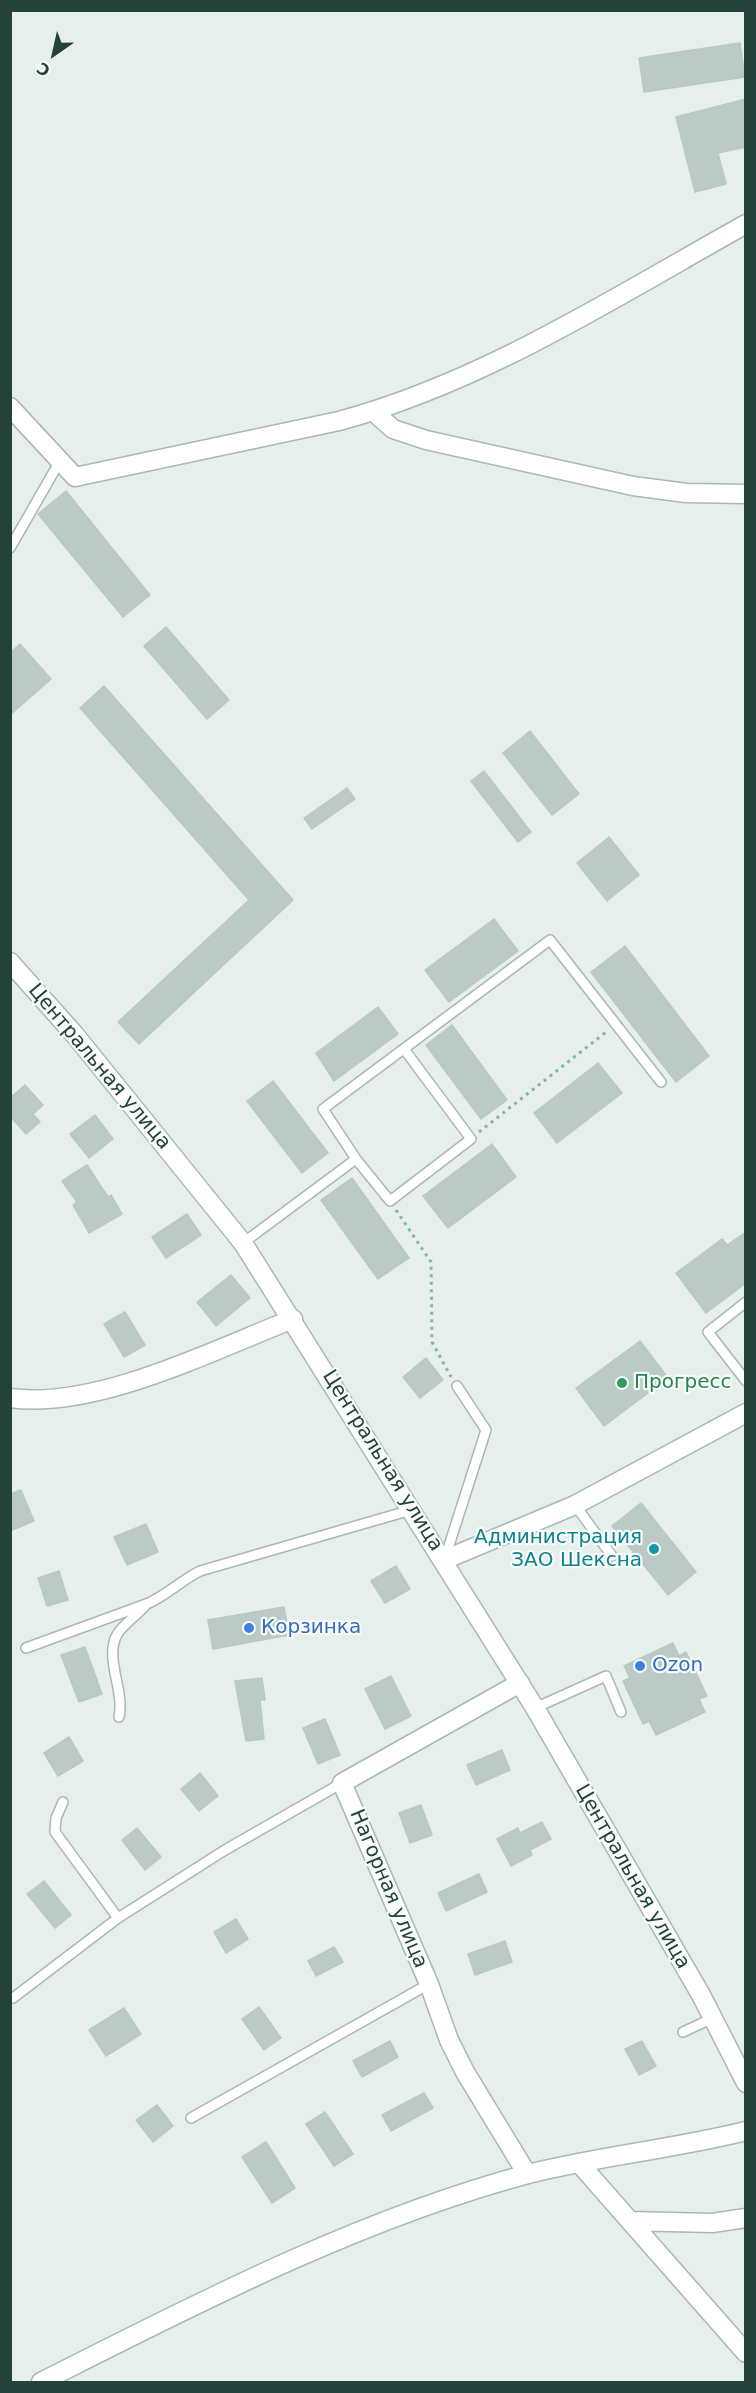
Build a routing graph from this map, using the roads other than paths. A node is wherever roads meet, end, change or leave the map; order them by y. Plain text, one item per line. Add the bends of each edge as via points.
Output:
1 (746, 224) edge
2 (10, 407) edge
3 (374, 412) junction
4 (60, 461) junction
5 (746, 494) edge
6 (10, 548) edge
7 (10, 962) edge
8 (404, 1049) junction
9 (661, 1082) dead end
10 (356, 1159) junction
11 (243, 1243) junction
12 (746, 1302) edge
13 (293, 1319) junction
14 (746, 1381) edge
15 (457, 1386) road end
16 (10, 1398) edge
17 (746, 1413) edge
18 (575, 1505) junction
19 (411, 1510) junction
20 (612, 1556) dead end
21 (444, 1560) junction
22 (149, 1603) junction
23 (26, 1648) dead end
24 (520, 1683) junction
25 (535, 1708) junction
26 (621, 1712) dead end
27 (119, 1717) dead end
28 (342, 1783) junction
29 (63, 1802) dead end
30 (118, 1918) junction
31 (429, 1984) junction
32 (13, 1998) dead end
33 (713, 2018) junction
34 (683, 2032) dead end
35 (746, 2083) edge
36 (191, 2118) dead end
37 (746, 2132) edge
38 (579, 2163) junction
39 (528, 2174) junction
40 (746, 2218) edge
41 (630, 2221) junction
42 (746, 2353) edge
43 (41, 2382) edge

1 - 3 street via 466,376
2 - 4 street
3 - 4 street via 75,477
3 - 5 street via 393,429 426,440 633,486 686,493
4 - 6 lane
7 - 11 street, Центральная улица via 75,1035
8 - 9 lane via 550,940
8 - 10 lane via 323,1109
8 - 10 lane via 471,1139 390,1201
10 - 11 lane
11 - 13 street, Центральная улица
12 - 14 lane via 708,1332
13 - 16 street via 118,1387 62,1398
13 - 19 street, Центральная улица
15 - 21 lane via 486,1430
17 - 18 street
18 - 20 lane
18 - 21 street
19 - 21 street, Центральная улица
19 - 22 lane via 200,1571
21 - 24 street, Центральная улица
22 - 23 lane
22 - 27 lane via 118,1634 112,1649 122,1702
24 - 25 street, Центральная улица
24 - 28 street
25 - 26 lane via 606,1676
25 - 33 street, Центральная улица
28 - 30 lane via 225,1850
28 - 31 street, Нагорная улица
29 - 30 lane via 55,1832
30 - 32 lane
31 - 36 lane
31 - 39 street, Нагорная улица via 465,2072
33 - 34 lane
33 - 35 street, Центральная улица
37 - 38 street
38 - 39 street
38 - 41 street
39 - 43 street via 388,2218
40 - 41 street via 712,2223
41 - 42 street

